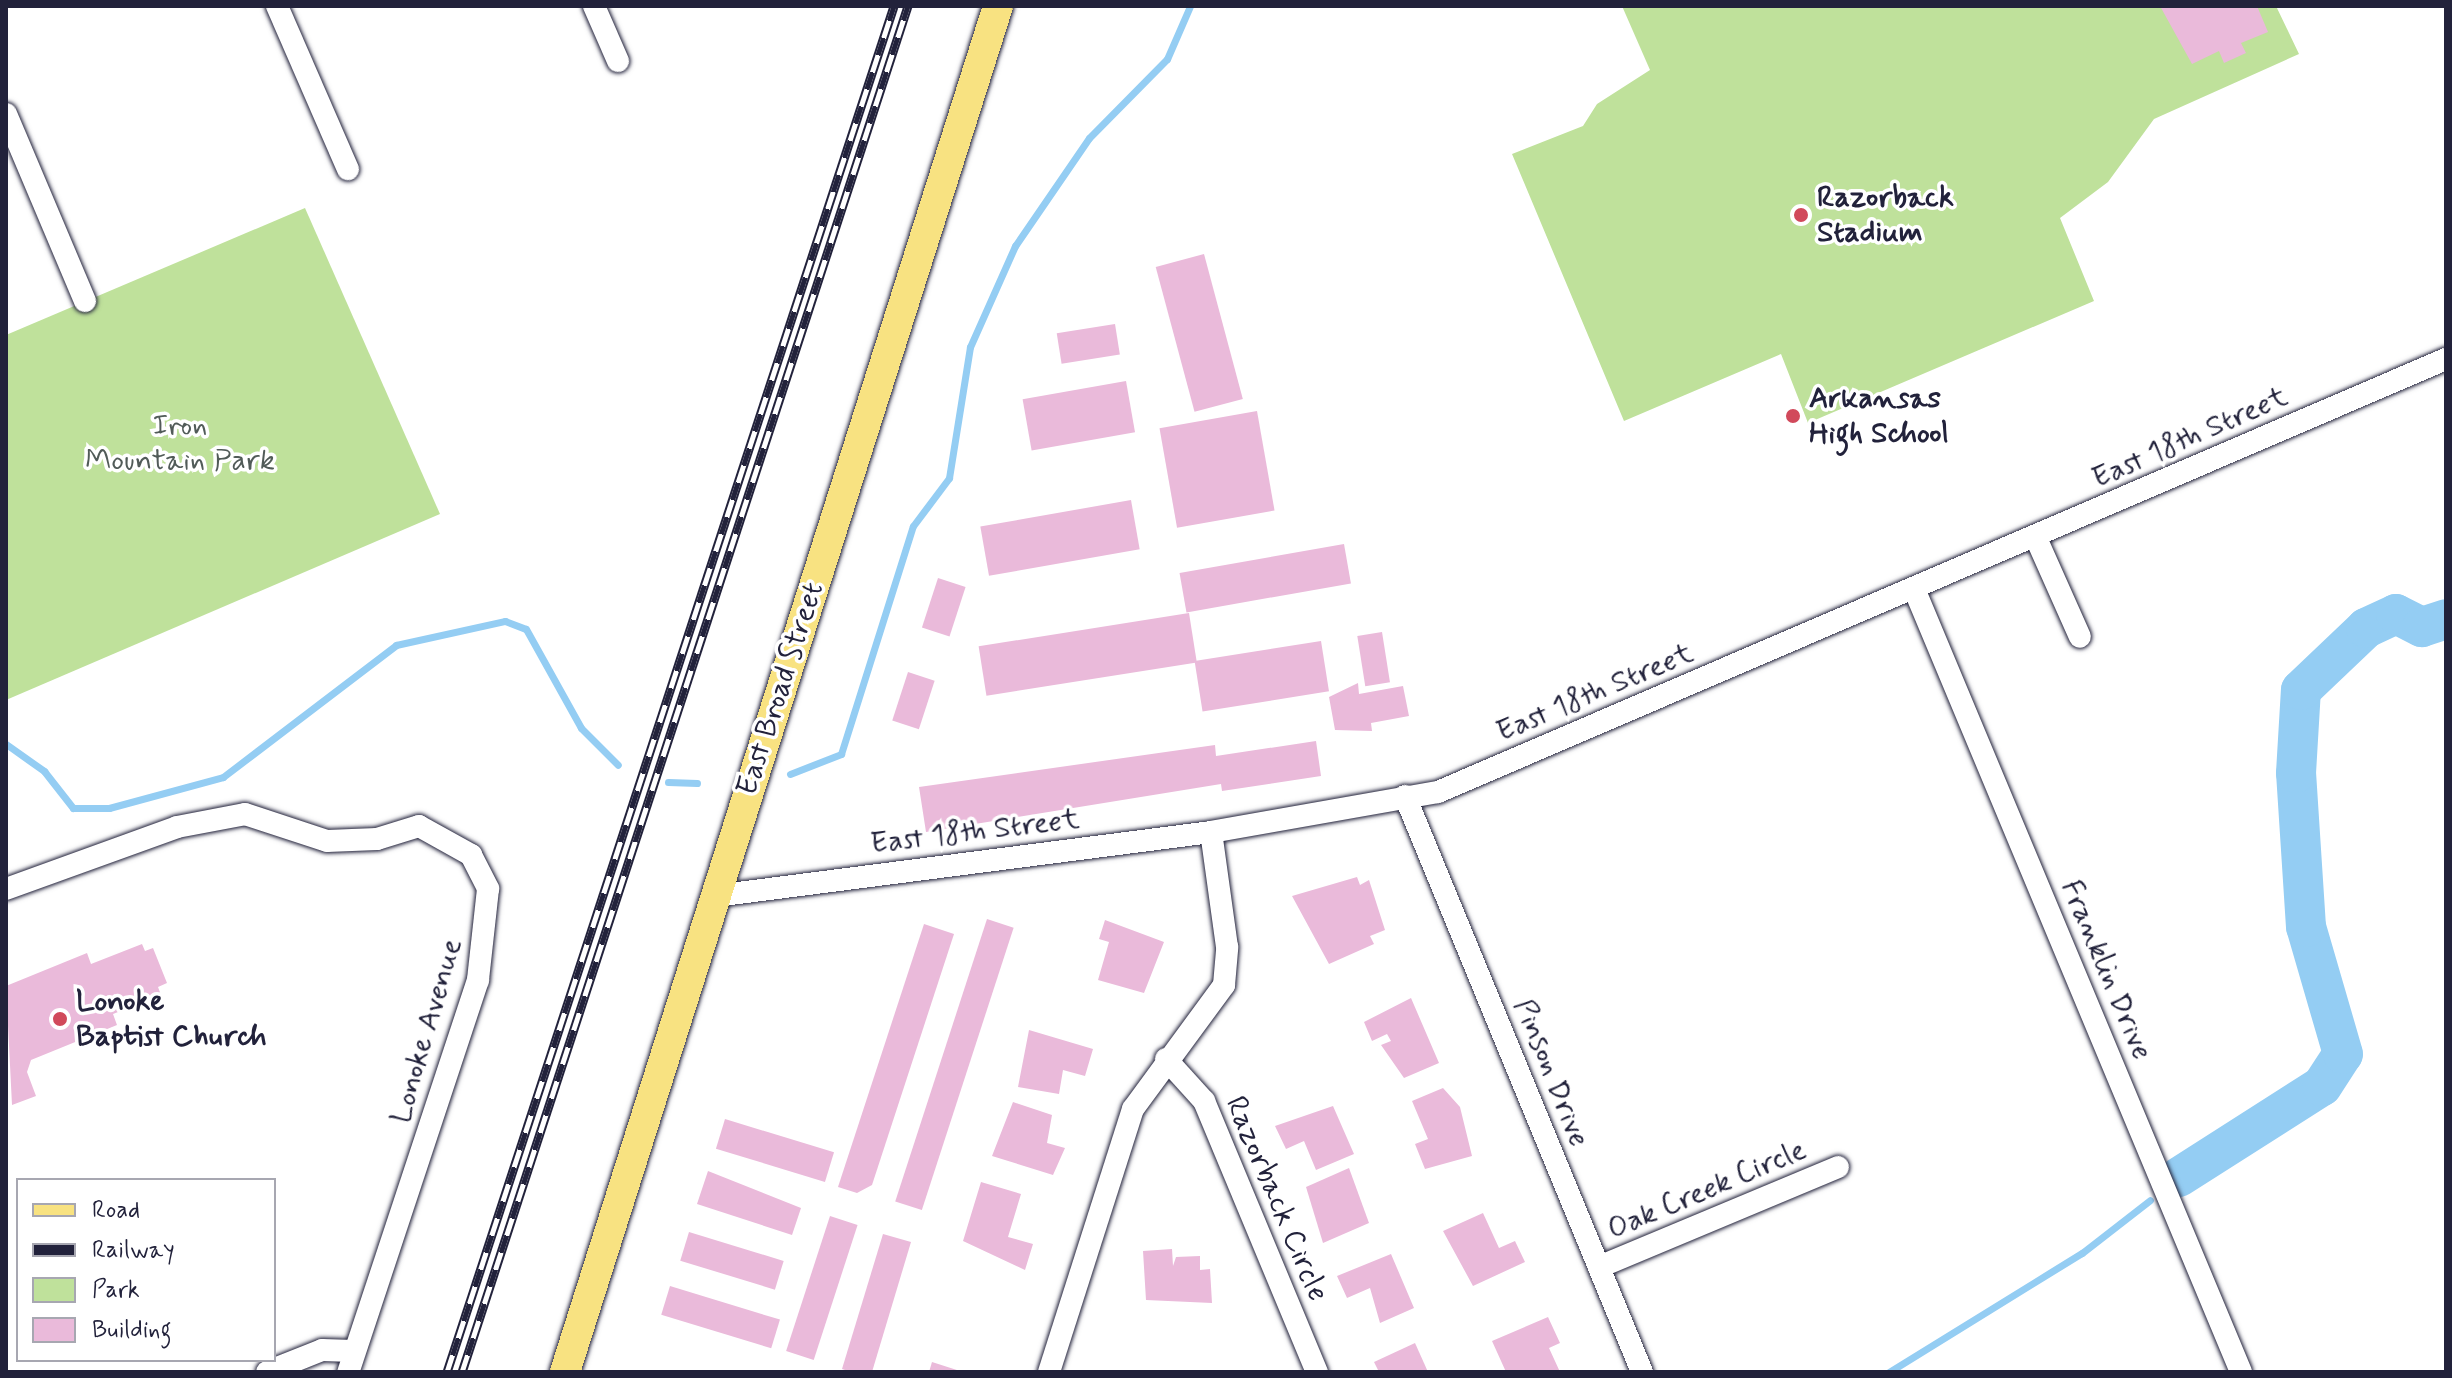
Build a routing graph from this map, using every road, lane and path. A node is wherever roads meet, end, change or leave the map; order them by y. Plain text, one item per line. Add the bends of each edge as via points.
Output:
1 (277, 6) edge
2 (594, 6) edge
3 (998, 6) edge
4 (618, 61) dead end
5 (6, 114) edge
6 (348, 169) dead end
7 (85, 301) dead end
8 (2446, 359) edge
9 (2036, 538) junction
10 (1915, 591) junction
11 (2080, 637) dead end
12 (1405, 796) junction
13 (1211, 832) junction
14 (6, 889) edge
15 (715, 896) junction
16 (1166, 1059) junction
17 (1838, 1167) dead end
18 (1599, 1267) junction
19 (351, 1362) edge
20 (267, 1372) edge
21 (565, 1372) edge
22 (1049, 1372) edge
23 (1317, 1372) edge
24 (1642, 1372) edge
25 (2241, 1372) edge

1 - 6 street
2 - 4 street
3 - 15 main road, East Broad Street
5 - 7 street
8 - 9 street, East 18th Street
9 - 10 street, East 18th Street
9 - 11 street
10 - 12 street, East 18th Street via 1438,792
10 - 25 street, Franklin Drive
12 - 13 street, East 18th Street
12 - 18 street, Pinson Drive
13 - 15 street, East 18th Street
13 - 16 street via 1227,947 1224,985
14 - 19 street, Lonoke Avenue via 177,827 245,814 327,841 377,839 419,826 471,855 488,889 478,980
15 - 21 main road, East Broad Street
16 - 22 street via 1133,1109
16 - 23 street, Razorback Circle via 1204,1101
17 - 18 street, Oak Creek Circle
18 - 24 street, Pinson Drive
19 - 20 street via 322,1350

